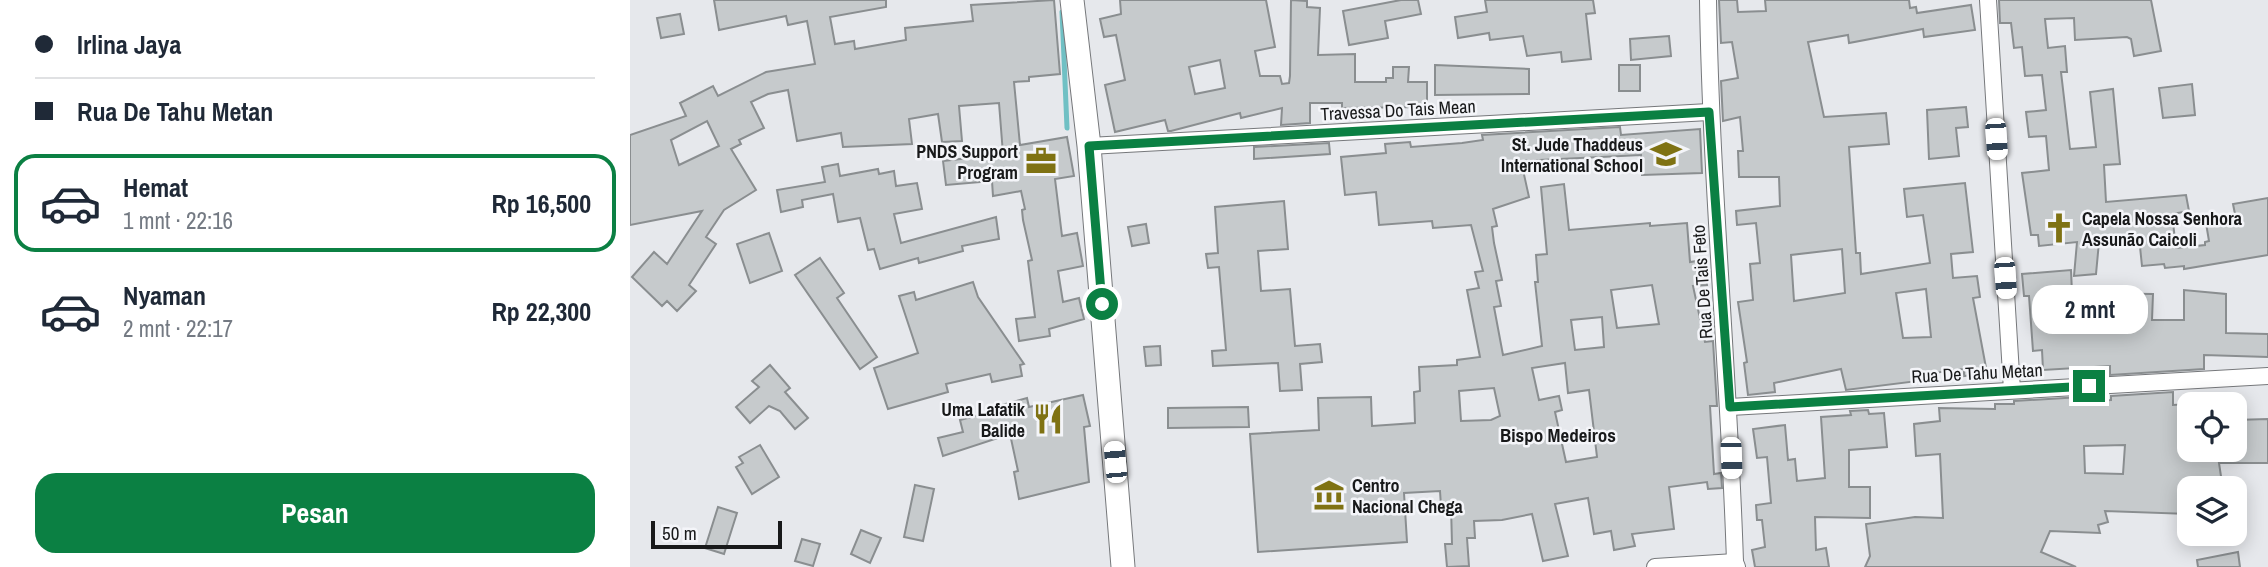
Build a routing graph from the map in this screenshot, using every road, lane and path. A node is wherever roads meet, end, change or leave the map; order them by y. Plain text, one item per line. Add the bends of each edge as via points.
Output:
1 (1072, 0) edge
2 (1707, 0) edge
3 (1988, 0) edge
4 (1709, 112) junction
5 (1089, 146) junction
6 (2268, 376) edge
7 (2012, 390) junction
8 (1730, 407) junction
9 (1736, 564) edge
10 (1123, 567) edge
11 (1655, 567) edge

1 - 5 main road
2 - 4 street, Rua De Tais Feto
3 - 7 street
4 - 5 street, Travessa Do Tais Mean
4 - 8 street, Rua De Tais Feto
5 - 10 main road
6 - 7 street, Rua De Tahu Metan
7 - 8 street, Rua De Tahu Metan
8 - 9 street, Rua De Tais Feto
9 - 11 street

